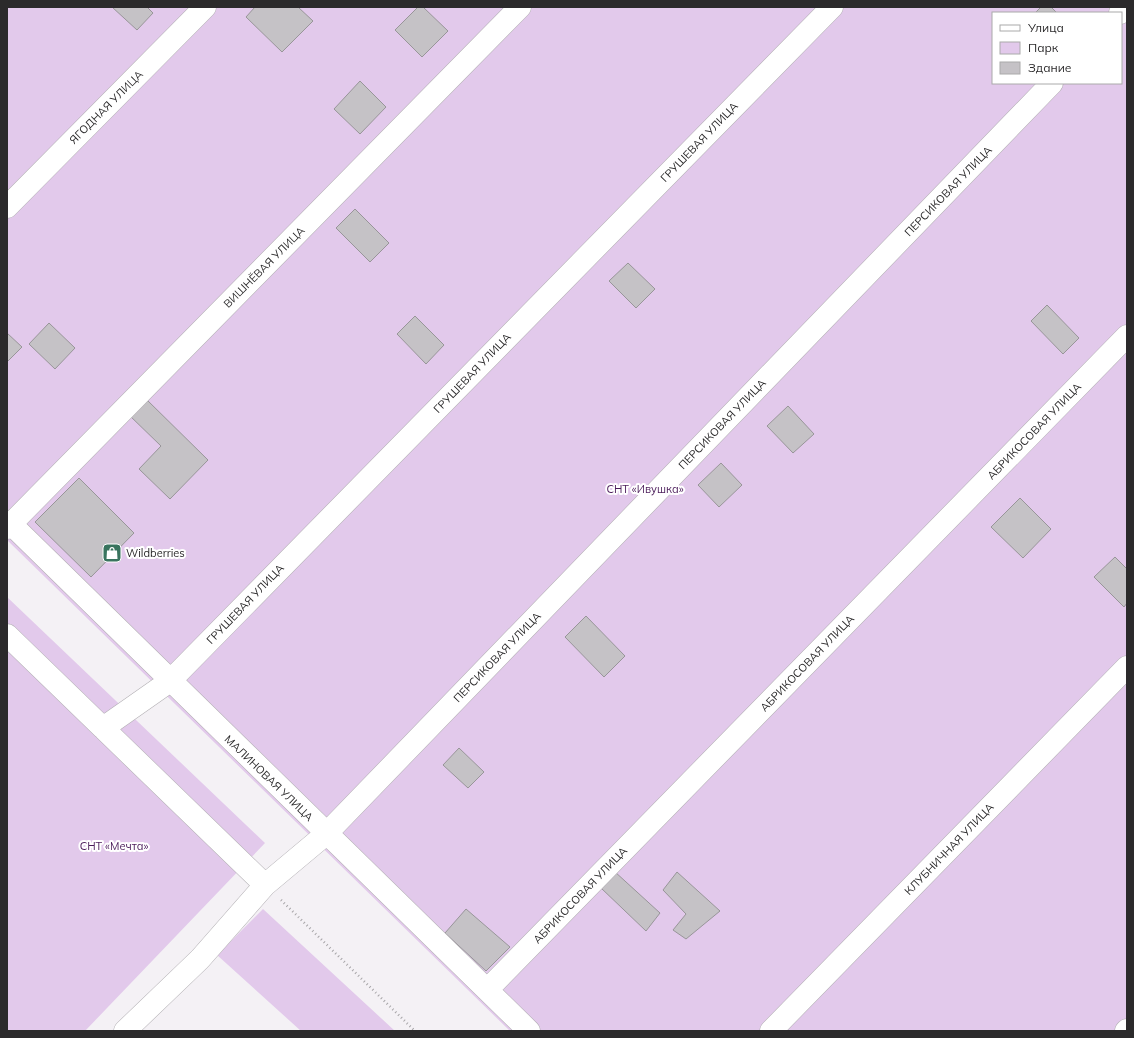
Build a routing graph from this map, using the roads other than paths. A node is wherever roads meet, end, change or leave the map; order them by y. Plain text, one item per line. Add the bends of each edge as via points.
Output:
1 (205, 7) edge
2 (520, 7) edge
3 (832, 7) edge
4 (1051, 84) edge
5 (7, 207) edge
6 (1127, 336) edge
7 (9, 526) edge
8 (7, 635) edge
9 (1127, 666) edge
10 (170, 681) junction
11 (103, 728) junction
12 (326, 834) junction
13 (265, 885) junction
14 (487, 990) junction
15 (125, 1031) edge
16 (530, 1031) edge
17 (771, 1031) edge

1 - 5 street, ЯГОДНАЯ УЛИЦА
2 - 7 street, ВИШНЁВАЯ УЛИЦА
3 - 10 street, ГРУШЕВАЯ УЛИЦА
4 - 12 street, ПЕРСИКОВАЯ УЛИЦА
6 - 14 street, АБРИКОСОВАЯ УЛИЦА
7 - 10 street, МАЛИНОВАЯ УЛИЦА
8 - 11 street
9 - 17 street, КЛУБНИЧНАЯ УЛИЦА
10 - 11 street, ГРУШЕВАЯ УЛИЦА
10 - 12 street, МАЛИНОВАЯ УЛИЦА
11 - 13 street
12 - 13 street, ПЕРСИКОВАЯ УЛИЦА
12 - 14 street, МАЛИНОВАЯ УЛИЦА
13 - 15 street, ПЕРСИКОВАЯ УЛИЦА via 200,959
14 - 16 street, МАЛИНОВАЯ УЛИЦА

